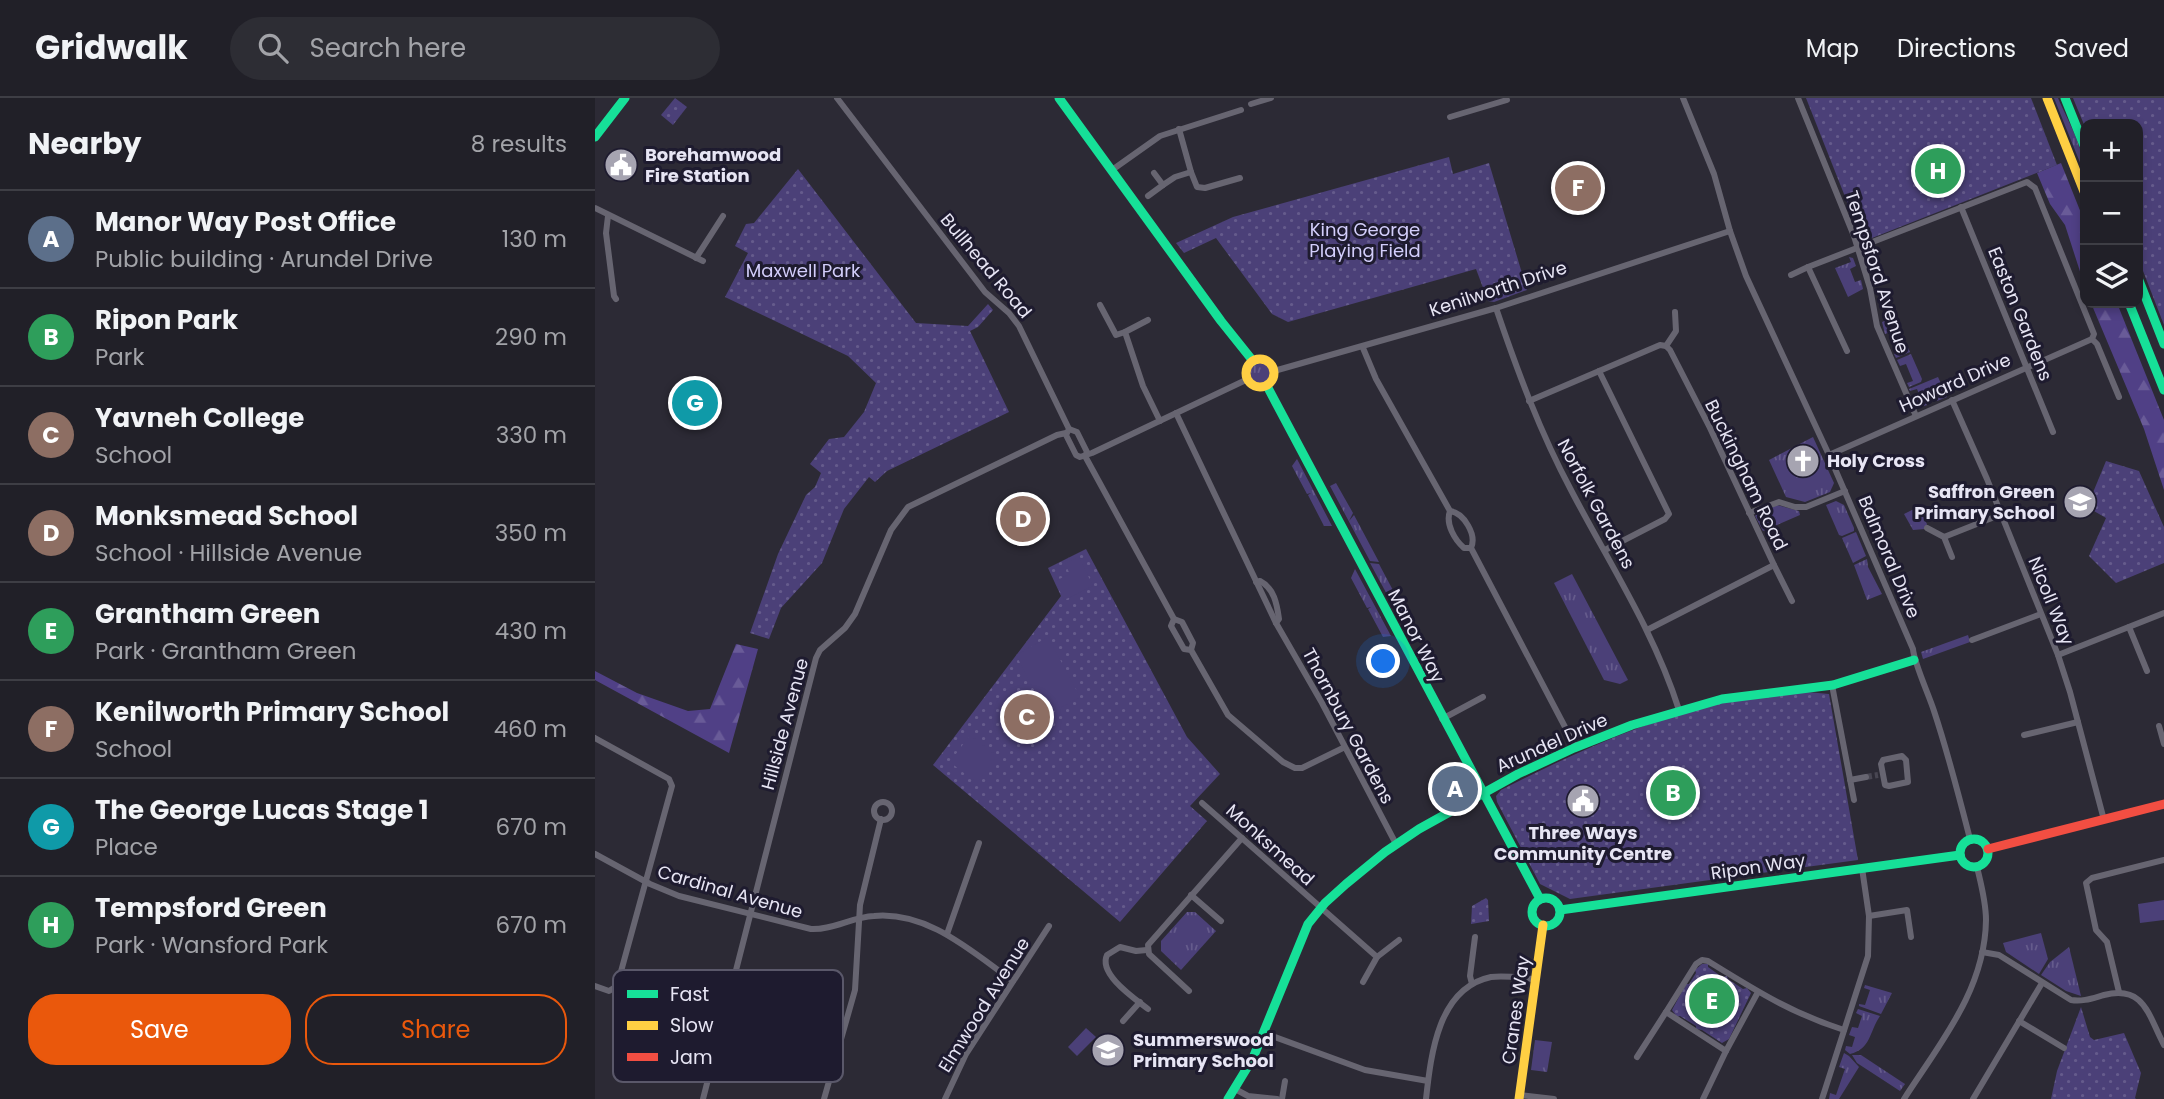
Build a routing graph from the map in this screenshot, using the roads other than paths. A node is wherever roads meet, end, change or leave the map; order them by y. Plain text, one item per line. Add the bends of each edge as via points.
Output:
1 (625, 98) edge
2 (837, 98) edge
3 (1059, 98) edge
4 (1271, 98) edge
5 (1683, 98) edge
6 (1798, 98) edge
7 (2047, 98) edge
8 (2065, 98) edge
9 (1507, 100) dead end
10 (1491, 101) edge
11 (1251, 104) dead end
12 (1241, 110) dead end
13 (1450, 117) dead end
14 (1179, 129) junction
15 (2080, 136) edge
16 (595, 137) edge
17 (1112, 170) junction
18 (1191, 172) junction
19 (1154, 173) dead end
20 (1240, 178) dead end
21 (2080, 182) edge
22 (1163, 185) junction
23 (1149, 196) dead end
24 (1961, 207) junction
25 (595, 208) edge
26 (608, 216) junction
27 (723, 216) dead end
28 (1730, 231) junction
29 (1857, 248) junction
30 (1808, 267) junction
31 (1791, 275) dead end
32 (2143, 291) edge
33 (616, 299) dead end
34 (1100, 305) dead end
35 (1496, 308) junction
36 (2131, 308) edge
37 (1675, 312) dead end
38 (1147, 320) dead end
39 (1125, 332) junction
40 (2092, 339) junction
41 (2164, 344) edge
42 (1666, 346) junction
43 (1363, 348) junction
44 (1847, 351) dead end
45 (1253, 361) junction
46 (2026, 367) junction
47 (1275, 371) junction
48 (1599, 371) junction
49 (1248, 379) junction
50 (1267, 386) junction
51 (2164, 390) edge
52 (2119, 397) dead end
53 (1952, 400) junction
54 (1529, 401) junction
55 (1175, 414) junction
56 (1916, 416) junction
57 (1160, 421) junction
58 (1068, 431) junction
59 (2053, 432) dead end
60 (1829, 455) junction
61 (1085, 456) junction
62 (1845, 491) junction
63 (1450, 511) junction
64 (1749, 513) junction
65 (2002, 514) junction
66 (1927, 528) dead end
67 (1944, 537) junction
68 (1471, 548) junction
69 (1605, 550) junction
70 (1952, 557) dead end
71 (1774, 565) junction
72 (1792, 601) dead end
73 (2164, 613) edge
74 (2041, 614) junction
75 (1174, 619) junction
76 (2129, 627) junction
77 (1647, 630) junction
78 (1972, 640) dead end
79 (1191, 650) junction
80 (2058, 655) junction
81 (1914, 660) junction
82 (2147, 671) dead end
83 (1832, 685) junction
84 (1483, 697) dead end
85 (1679, 710) junction
86 (1442, 719) junction
87 (2078, 722) junction
88 (2159, 726) dead end
89 (2024, 736) dead end
90 (595, 738) edge
91 (2164, 744) edge
92 (1576, 746) junction
93 (1343, 748) junction
94 (1880, 774) joint
95 (1866, 777) tunnel mouth
96 (1850, 779) junction
97 (1482, 793) junction
98 (1854, 800) dead end
99 (1202, 803) dead end
100 (2164, 804) edge
101 (881, 819) dead end
102 (2104, 820) junction
103 (1241, 838) junction
104 (1970, 839) junction
105 (979, 843) dead end
106 (1396, 844) junction
107 (1988, 849) junction
108 (595, 854) edge
109 (1960, 855) junction
110 (2164, 860) edge
111 (1977, 866) junction
112 (1862, 868) junction
113 (646, 882) junction
114 (1191, 895) junction
115 (1539, 899) junction
116 (1321, 908) junction
117 (1560, 909) junction
118 (750, 914) junction
119 (1869, 916) junction
120 (859, 917) junction
121 (1221, 921) dead end
122 (1543, 925) junction
123 (1049, 926) dead end
124 (947, 934) junction
125 (1475, 937) dead end
126 (1911, 937) dead end
127 (1399, 940) dead end
128 (1147, 950) junction
129 (1982, 952) junction
130 (1377, 957) junction
131 (621, 970) edge
132 (736, 970) edge
133 (1535, 979) junction
134 (1013, 981) junction
135 (1363, 982) dead end
136 (2042, 983) junction
137 (1472, 984) junction
138 (595, 986) edge
139 (613, 988) edge
140 (1189, 991) dead end
141 (1758, 992) junction
142 (2119, 992) junction
143 (1140, 1002) junction
144 (1148, 1009) dead end
145 (1666, 1012) junction
146 (1123, 1021) dead end
147 (2019, 1021) junction
148 (1844, 1030) junction
149 (843, 1032) edge
150 (1264, 1033) junction
151 (2164, 1045) edge
152 (2064, 1048) dead end
153 (1726, 1051) junction
154 (1637, 1057) dead end
155 (1285, 1081) dead end
156 (707, 1082) edge
157 (829, 1082) edge
158 (1428, 1082) junction
159 (1234, 1089) junction
160 (1520, 1097) edge
161 (1974, 1097) edge
162 (703, 1099) edge
163 (824, 1099) edge
164 (945, 1099) edge
165 (1228, 1099) edge
166 (1280, 1099) edge
167 (1426, 1099) edge
168 (1554, 1099) edge
169 (1703, 1099) edge
170 (1822, 1099) edge
171 (1904, 1099) edge
172 (1983, 1099) edge

1 - 16 main road
2 - 58 street, Bullhead Road via 985,292 1019,326
3 - 17 main road
4 - 11 street
5 - 28 street, Balmoral Drive via 1714,174
6 - 29 street, Tempsford Avenue
7 - 21 main road
8 - 15 main road
9 - 10 street
10 - 13 street
12 - 14 street
14 - 17 street via 1151,141
14 - 18 street
17 - 45 main road
18 - 20 street via 1200,189
18 - 22 street
19 - 22 street
22 - 23 street
24 - 29 street
24 - 40 street via 2023,182 2033,185 2094,334
24 - 46 street, Easton Gardens
25 - 26 street
26 - 27 street via 699,259
26 - 33 street via 605,233
28 - 35 street, Kenilworth Drive
28 - 60 street, Balmoral Drive via 1745,276
29 - 30 street
29 - 56 street, Tempsford Avenue via 1877,326
30 - 31 street
30 - 44 street
32 - 41 main road
34 - 39 street via 1116,335
35 - 43 street, Kenilworth Drive
35 - 54 street, Norfolk Gardens
36 - 51 main road
37 - 42 street via 1676,331
38 - 39 street
39 - 57 street
40 - 46 street, Howard Drive
40 - 52 street
42 - 48 street
42 - 64 street, Buckingham Road
43 - 47 street, Kenilworth Drive
43 - 63 street
45 - 47 main road via 1266,360
45 - 49 main road
46 - 53 street, Howard Drive
46 - 59 street, Easton Gardens
47 - 50 main road
48 - 54 street
48 - 69 street via 1669,514
49 - 50 main road via 1258,387
49 - 55 street
50 - 86 main road, Manor Way
53 - 56 street, Howard Drive
53 - 65 street, Nicoll Way
54 - 69 street, Norfolk Gardens
55 - 57 street
55 - 93 street, Thornbury Gardens
56 - 60 street, Howard Drive
57 - 61 street
58 - 61 street, Bullhead Road via 1076,455
58 - 61 street, Bullhead Road via 1077,432
58 - 118 street, Hillside Avenue via 913,503 896,522 855,614 816,658
60 - 62 street, Balmoral Drive
61 - 75 street, Bullhead Road
62 - 64 street via 1806,507 1779,502
62 - 81 street, Balmoral Drive
63 - 68 street via 1461,516 1473,537
63 - 68 street via 1448,523 1460,544
64 - 71 street, Buckingham Road
65 - 67 street
65 - 74 street, Nicoll Way
66 - 67 street
67 - 70 street
68 - 92 street
69 - 77 street, Norfolk Gardens
71 - 72 street
71 - 77 street, Buckingham Road
73 - 76 street
74 - 78 street
74 - 80 street, Nicoll Way
75 - 79 street, Bullhead Road via 1182,622 1193,643
75 - 79 street, Bullhead Road via 1171,626 1184,649
76 - 80 street
76 - 82 street
77 - 85 street, Norfolk Gardens
79 - 93 street, Bullhead Road via 1228,715 1283,762 1302,768
80 - 87 street, Nicoll Way
81 - 83 main road, Arundel Drive
81 - 104 street, Balmoral Drive via 1936,716
83 - 85 main road, Arundel Drive via 1723,698
83 - 96 street
84 - 86 street
85 - 92 main road, Arundel Drive
86 - 97 main road, Manor Way
87 - 89 street
87 - 102 street, Nicoll Way
88 - 91 street
90 - 113 street via 671,782
92 - 97 main road, Arundel Drive
93 - 106 street, Thornbury Gardens
94 - 94 street via 1889,786 1909,780 1902,756 1883,760
95 - 96 street
96 - 98 street
97 - 106 main road, Arundel Drive
97 - 115 main road, Manor Way
99 - 103 street, Monksmead
100 - 102 main road
101 - 120 street
102 - 107 main road
103 - 114 street
103 - 116 street, Monksmead
104 - 107 main road via 1983,842
104 - 109 main road via 1961,846
105 - 124 street
106 - 116 main road, Arundel Drive
107 - 111 main road via 1985,862
108 - 113 street, Cardinal Avenue
109 - 111 main road via 1964,863
109 - 112 main road, Ripon Way
110 - 142 street via 2085,883
111 - 129 street via 1986,917
112 - 117 main road, Ripon Way
112 - 119 street
113 - 118 street, Cardinal Avenue via 679,896
113 - 131 street
114 - 121 street
114 - 128 street
115 - 117 main road via 1553,899
115 - 122 main road via 1532,913
116 - 130 street, Monksmead
116 - 150 main road, Arundel Drive via 1303,932
117 - 122 main road via 1555,922
118 - 120 street, Cardinal Avenue via 811,929
118 - 132 street, Hillside Avenue
119 - 126 street via 1907,910
119 - 148 street via 1868,956
120 - 124 street, Cardinal Avenue via 896,916
120 - 149 street via 855,990
122 - 133 main road, Cranes Way
123 - 134 street, Elmwood Avenue
124 - 134 street, Cardinal Avenue
125 - 137 street
127 - 130 street
128 - 140 street
128 - 143 street via 1120,947 1105,960 1110,975
129 - 136 street via 1999,955
129 - 171 street via 1965,1003
130 - 135 street
133 - 137 street via 1500,976
133 - 160 main road, Cranes Way
134 - 164 street, Elmwood Avenue via 966,1054
136 - 142 street via 2077,1001
136 - 147 street
137 - 158 street via 1450,1004 1441,1022
138 - 139 street
141 - 145 street via 1702,960
141 - 148 street via 1800,1015
141 - 153 street
142 - 151 street via 2141,1001
143 - 144 street
143 - 146 street
145 - 153 street
145 - 154 street
147 - 152 street
147 - 161 street
148 - 170 street
150 - 158 street via 1356,1068
150 - 159 main road, Arundel Drive
153 - 169 street
155 - 166 street
156 - 162 street, Hillside Avenue
157 - 163 street
158 - 167 street
159 - 165 main road, Arundel Drive
159 - 166 street via 1248,1096
160 - 168 street
161 - 172 street

